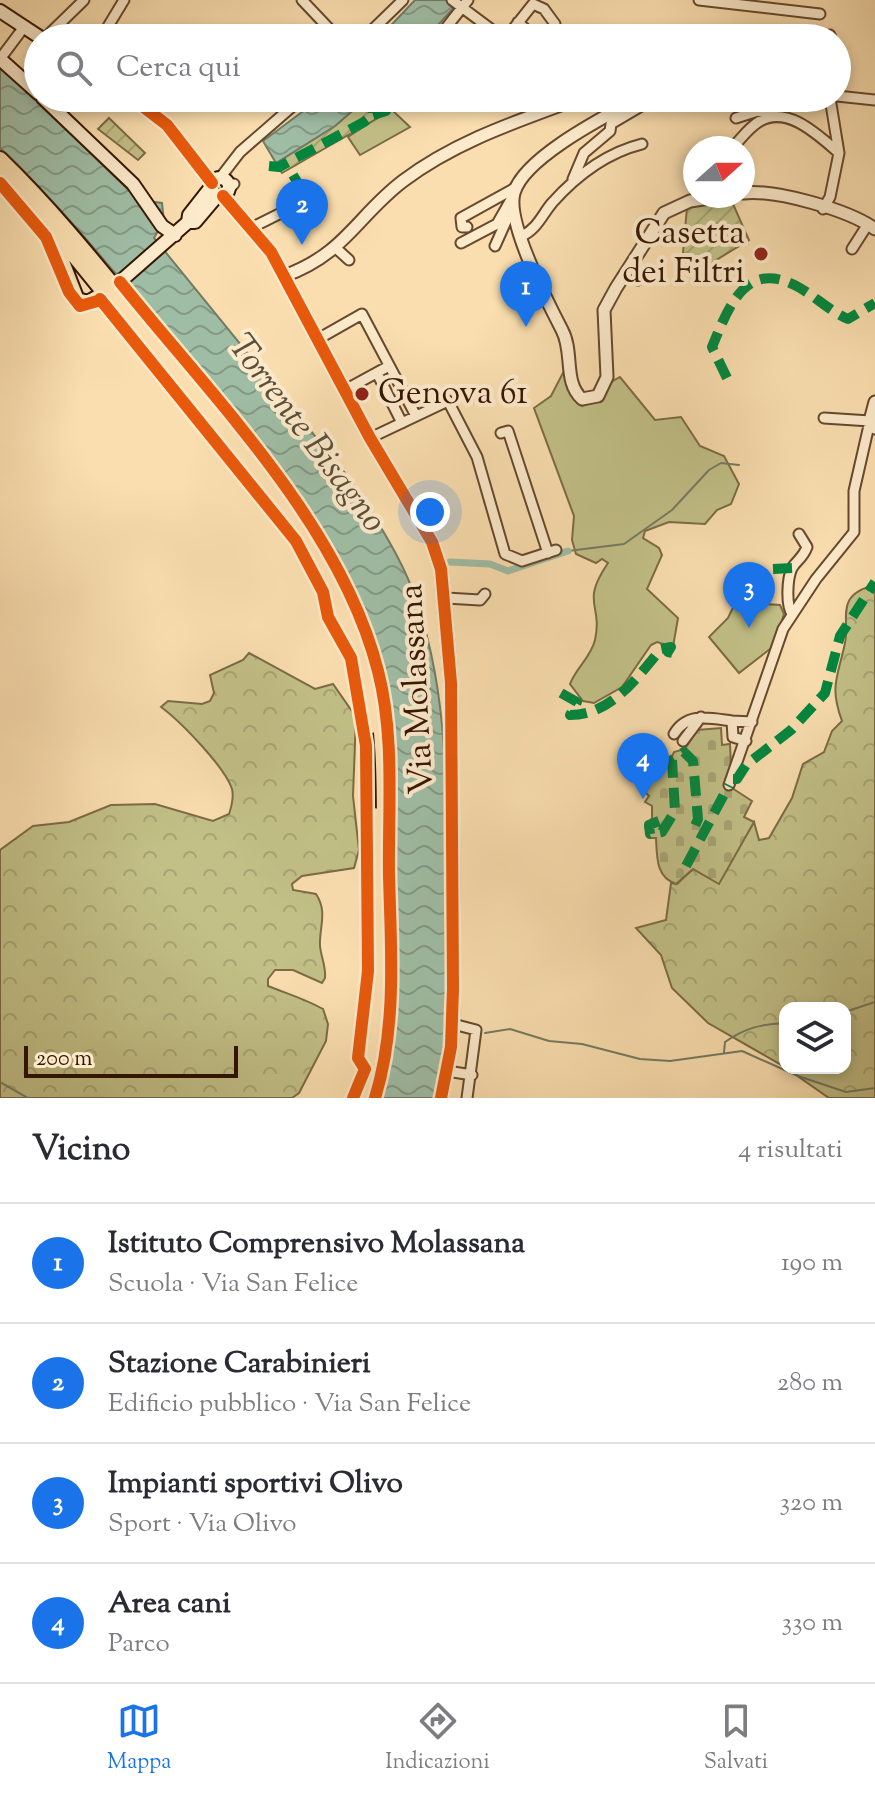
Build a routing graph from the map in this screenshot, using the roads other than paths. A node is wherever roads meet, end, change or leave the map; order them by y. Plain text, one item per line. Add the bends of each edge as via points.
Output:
1 (124, 0) edge
2 (302, 0) edge
3 (452, 0) edge
4 (699, 0) edge
5 (79, 1) edge
6 (397, 1) edge
7 (465, 4) edge
8 (0, 11) edge
9 (820, 14) dead end
10 (518, 22) edge
11 (57, 24) edge
12 (109, 24) edge
13 (325, 24) edge
14 (376, 24) edge
15 (449, 24) edge
16 (488, 24) edge
17 (555, 24) dead end
18 (24, 27) joint
19 (0, 59) edge
20 (24, 80) edge
21 (851, 97) edge
22 (875, 100) edge
23 (57, 112) edge
24 (150, 112) edge
25 (286, 112) edge
26 (542, 112) edge
27 (613, 112) edge
28 (631, 112) edge
29 (755, 112) edge
30 (761, 112) edge
31 (832, 112) edge
32 (773, 116) junction
33 (736, 118) dead end
34 (744, 136) edge
35 (642, 144) dead end
36 (839, 153) junction
37 (0, 159) edge
38 (0, 174) edge
39 (222, 186) junction
40 (567, 186) junction
41 (304, 193) dead end
42 (755, 193) edge
43 (515, 196) junction
44 (683, 204) edge
45 (823, 209) junction
46 (46, 221) junction
47 (253, 227) junction
48 (467, 227) dead end
49 (871, 227) edge
50 (522, 236) junction
51 (169, 240) junction
52 (461, 243) dead end
53 (495, 246) dead end
54 (337, 249) junction
55 (852, 249) dead end
56 (634, 259) junction
57 (349, 260) dead end
58 (284, 276) junction
59 (638, 280) dead end
60 (113, 288) junction
61 (318, 339) junction
62 (389, 366) junction
63 (377, 373) junction
64 (345, 390) junction
65 (875, 402) edge
66 (416, 416) junction
67 (824, 418) dead end
68 (402, 423) junction
69 (872, 425) edge
70 (501, 433) dead end
71 (370, 438) junction
72 (799, 534) dead end
73 (485, 594) dead end
74 (446, 598) junction
75 (792, 614) junction
76 (701, 717) junction
77 (732, 721) junction
78 (752, 722) junction
79 (674, 734) dead end
80 (683, 741) dead end
81 (746, 741) junction
82 (729, 785) dead end
83 (453, 1024) junction
84 (447, 1071) junction
85 (472, 1075) junction
86 (358, 1098) edge
87 (369, 1098) edge
88 (441, 1098) edge
89 (467, 1098) edge

1 - 12 street
2 - 13 street
3 - 7 street
4 - 9 street
5 - 11 street
6 - 14 street
7 - 15 street
7 - 16 street
8 - 18 main road
10 - 17 street via 533,4
18 - 19 street
19 - 20 main road
21 - 22 street
23 - 51 main road via 133,184
24 - 39 main road, Via Molassana
25 - 39 street via 238,154
26 - 54 street via 479,135 432,161 386,196
27 - 43 street via 574,133 530,171
28 - 40 street via 611,124 610,131 584,153
29 - 33 street
30 - 32 street
31 - 36 street
32 - 34 street
32 - 36 street via 798,122
35 - 40 street via 601,160
36 - 45 street
37 - 60 main road via 54,214
38 - 46 main road
39 - 47 main road, Via Molassana
39 - 51 main road
40 - 50 street
41 - 47 street via 301,203
42 - 45 street
43 - 48 street via 461,218 462,227
43 - 50 street
43 - 52 street via 497,224
43 - 53 street
44 - 56 street via 669,210
45 - 49 street
46 - 60 main road
46 - 60 main road via 77,300 88,303
47 - 58 main road, Via Molassana
49 - 55 street
50 - 56 street via 538,283 567,339 574,388 586,400 606,385 604,310
51 - 60 main road
54 - 57 street
54 - 58 street
56 - 59 street
58 - 61 main road, Via Molassana
60 - 86 main road via 300,534 358,659 373,756 376,990 370,1053
60 - 87 main road via 310,530 337,579 366,655 381,728 386,990 380,1055
61 - 62 street via 362,314
61 - 64 main road, Via Molassana
62 - 63 street
62 - 66 street
63 - 64 street
63 - 68 street
64 - 71 main road, Via Molassana
65 - 69 street
66 - 68 street
66 - 70 street via 449,402 477,457 505,554 522,561 552,552 520,459 508,431
67 - 69 street
68 - 71 street
69 - 75 street via 854,491 854,532
71 - 74 main road, Via Molassana via 435,550
72 - 75 street via 807,547 792,570 787,606
73 - 74 street via 480,600
74 - 83 main road, Via Molassana
75 - 78 street
76 - 77 street
76 - 79 street via 685,721
76 - 80 street
77 - 78 street
77 - 81 street via 733,737
78 - 81 street
81 - 82 street
83 - 84 main road, Via Molassana
83 - 85 street via 476,1030
84 - 85 street
84 - 88 main road, Via Molassana
85 - 89 street

